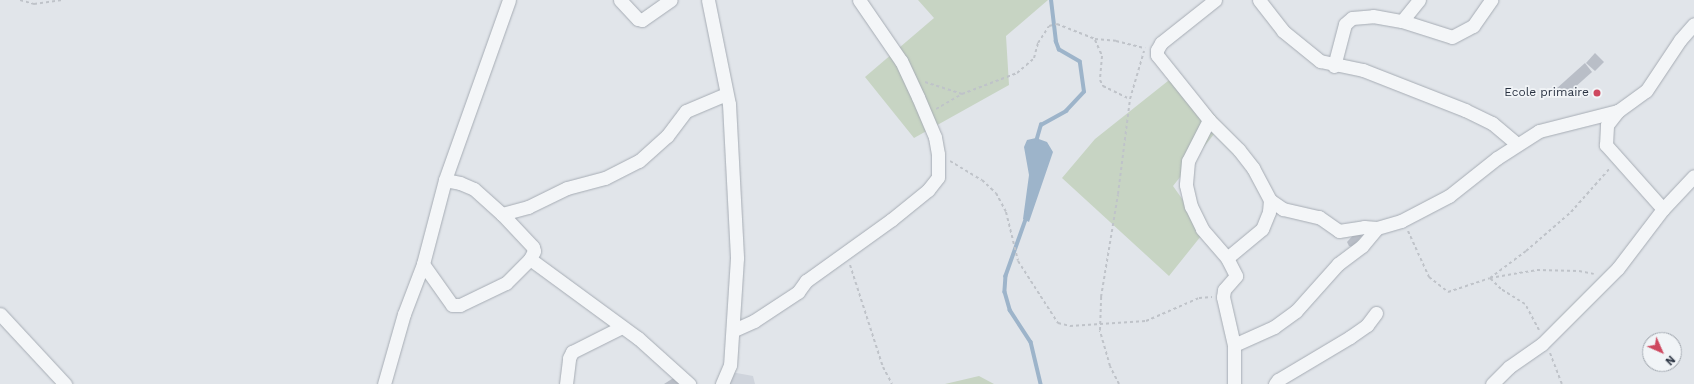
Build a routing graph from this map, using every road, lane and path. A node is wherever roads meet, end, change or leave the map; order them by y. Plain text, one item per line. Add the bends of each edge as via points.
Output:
1 (20, 0) edge
2 (64, 0) edge
3 (509, 0) edge
4 (620, 0) edge
5 (671, 0) edge
6 (708, 0) edge
7 (859, 0) edge
8 (1215, 0) edge
9 (1259, 0) edge
10 (1419, 0) edge
11 (1491, 0) edge
12 (1402, 21) junction
13 (1694, 24) edge
14 (1095, 39) junction
15 (1151, 49) junction
16 (1334, 66) junction
17 (907, 74) junction
18 (726, 94) junction
19 (962, 94) junction
20 (1130, 99) junction
21 (1618, 111) junction
22 (926, 114) junction
23 (1209, 120) junction
24 (1517, 144) junction
25 (938, 154) junction
26 (1619, 161) junction
27 (1694, 176) edge
28 (445, 180) junction
29 (1270, 200) junction
30 (1663, 209) junction
31 (502, 214) junction
32 (1401, 221) junction
33 (1377, 228) junction
34 (846, 254) junction
35 (1227, 258) junction
36 (530, 259) junction
37 (423, 264) junction
38 (1609, 277) junction
39 (1490, 278) junction
40 (1223, 297) junction
41 (1376, 313) dead end
42 (0, 314) edge
43 (1100, 324) junction
44 (622, 327) junction
45 (734, 330) junction
46 (1545, 340) junction
47 (1234, 345) junction
48 (728, 378) edge
49 (65, 384) edge
50 (384, 384) edge
51 (566, 384) edge
52 (689, 384) edge
53 (714, 384) edge
54 (892, 384) edge
55 (1119, 384) edge
56 (1234, 384) edge
57 (1275, 384) edge
58 (1492, 384) edge
59 (1562, 384) edge

1 - 2 path via 34,4
3 - 28 street
4 - 5 street via 642,20
6 - 18 street
7 - 17 street via 901,61
8 - 15 street
9 - 16 street via 1283,31 1302,48 1320,62
10 - 12 street
11 - 12 street via 1473,26 1452,37
12 - 16 street via 1373,16 1352,18 1345,24
13 - 21 street via 1680,40 1646,91
14 - 15 path
14 - 19 path via 1057,24 1049,26 1038,43 1034,58 1018,73
14 - 20 path via 1101,51 1100,80 1104,86
15 - 20 path
15 - 23 street
16 - 24 street via 1363,70 1465,110 1492,123
17 - 19 path via 934,87
17 - 22 street
18 - 31 street via 686,111 667,136 639,161 605,178 557,192 528,207
18 - 45 street via 737,258
19 - 22 path
20 - 43 path via 1101,297
21 - 24 street via 1539,131
21 - 26 street via 1607,125 1606,145
22 - 25 street via 935,137
23 - 29 street via 1239,150
23 - 35 street via 1188,161 1186,185 1191,206 1202,229
24 - 32 street via 1449,196
25 - 34 street via 938,177 928,190
25 - 43 path via 982,180 996,193 1006,212 1018,261 1058,323 1070,326
26 - 30 street
26 - 39 path via 1601,176 1571,212
27 - 30 street
28 - 31 street via 474,189
28 - 37 street
29 - 33 street via 1283,209 1319,217 1339,231 1364,227
29 - 35 street via 1268,216 1262,229
30 - 38 street
31 - 36 street via 533,247
32 - 33 street
32 - 39 path via 1413,240 1429,277 1448,292
33 - 47 street via 1362,246 1338,264 1296,311 1274,327
34 - 45 street via 806,281 798,292 782,304
34 - 54 path via 883,367
35 - 40 street via 1236,276 1224,290
36 - 37 street via 506,283 460,304 452,305
36 - 44 street
37 - 50 street via 404,314
38 - 39 path via 1578,271 1537,270
38 - 46 street
39 - 46 path via 1501,289 1525,304
40 - 43 path via 1199,298 1146,321
40 - 47 street
41 - 57 street via 1367,325 1350,337
42 - 49 street
43 - 55 path via 1110,366
44 - 51 street via 572,352
44 - 52 street
45 - 48 street
46 - 58 street via 1509,367
46 - 59 path
47 - 56 street
48 - 53 street

